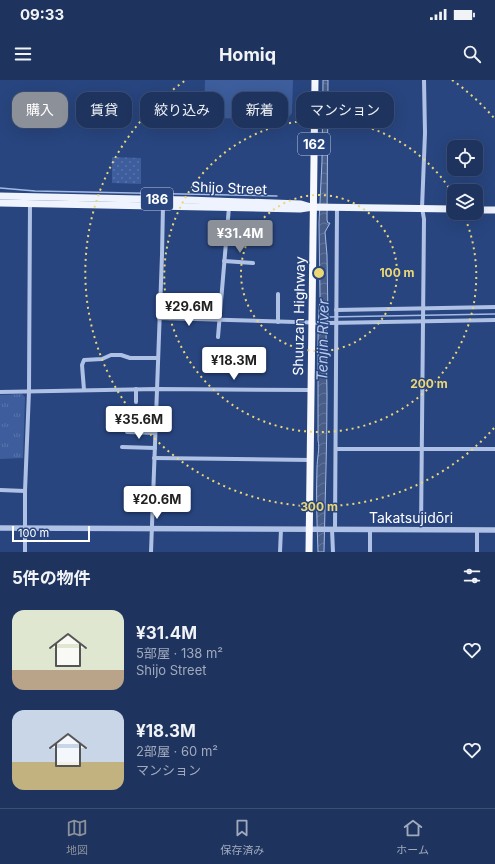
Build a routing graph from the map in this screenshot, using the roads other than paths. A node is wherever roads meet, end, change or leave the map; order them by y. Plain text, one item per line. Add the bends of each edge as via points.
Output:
1 (315, 80) edge
2 (424, 80) edge
3 (0, 196) edge
4 (30, 200) junction
5 (0, 203) edge
6 (163, 203) junction
7 (229, 204) junction
8 (316, 207) junction
9 (337, 207) junction
10 (422, 208) junction
11 (447, 209) edge
12 (483, 210) edge
13 (495, 210) edge
14 (224, 261) junction
15 (254, 264) dead end
16 (278, 294) dead end
17 (495, 307) edge
18 (423, 308) junction
19 (336, 311) junction
20 (159, 318) junction
21 (495, 320) edge
22 (219, 321) junction
23 (336, 321) junction
24 (423, 321) junction
25 (278, 322) junction
26 (314, 322) junction
27 (218, 337) dead end
28 (158, 358) junction
29 (136, 389) junction
30 (157, 389) junction
31 (84, 390) junction
32 (311, 390) junction
33 (29, 391) junction
34 (0, 392) edge
35 (136, 402) dead end
36 (121, 416) dead end
37 (156, 417) junction
38 (127, 432) dead end
39 (155, 432) junction
40 (122, 447) dead end
41 (154, 448) junction
42 (336, 449) junction
43 (422, 449) junction
44 (495, 450) edge
45 (154, 458) junction
46 (310, 460) junction
47 (0, 490) edge
48 (25, 491) junction
49 (25, 527) junction
50 (0, 528) edge
51 (152, 528) junction
52 (281, 529) junction
53 (312, 529) junction
54 (332, 529) junction
55 (370, 530) junction
56 (422, 530) junction
57 (477, 530) junction
58 (495, 530) edge
59 (25, 552) edge
60 (151, 552) edge
61 (280, 552) edge
62 (309, 552) edge
63 (332, 552) edge
64 (370, 552) edge
65 (477, 552) edge

1 - 8 highway, Shuuzan Highway / 162
2 - 10 street
3 - 4 main road, Shijo Street / 186
4 - 5 main road, Shijo Street / 186
4 - 6 main road, Shijo Street / 186
4 - 33 street
6 - 7 main road, Shijo Street / 186
6 - 20 street
7 - 8 main road, Shijo Street / 186 via 301,204
7 - 14 street
8 - 9 main road, Shijo Street / 186
8 - 26 highway, Shuuzan Highway / 162
9 - 10 main road, Shijo Street / 186
9 - 19 street
10 - 11 main road, Shijo Street / 186
10 - 18 street
12 - 13 main road
14 - 15 street
14 - 22 street
16 - 25 street
17 - 18 street
18 - 19 street
18 - 24 street
19 - 23 street
20 - 22 street
20 - 28 street
21 - 24 street
22 - 25 street
22 - 27 street
23 - 24 street
23 - 26 street
23 - 42 street
24 - 43 street
25 - 26 street
26 - 32 highway, Shuuzan Highway / 162
28 - 30 street
28 - 31 street via 111,355 102,359 84,360
29 - 30 street
29 - 31 street
29 - 35 street
30 - 32 street
30 - 37 street
31 - 33 street
32 - 46 highway, Shuuzan Highway / 162
33 - 34 street
33 - 48 street
36 - 37 street
37 - 39 street
38 - 39 street
39 - 41 street
40 - 41 street
41 - 45 street
42 - 43 street
42 - 54 street
43 - 44 street
43 - 56 street
45 - 46 street
45 - 51 street
46 - 53 highway, Shuuzan Highway / 162
47 - 48 street
48 - 49 street
49 - 50 street
49 - 51 street
49 - 59 street
51 - 52 street
51 - 60 street
52 - 53 street
52 - 61 street
53 - 54 street, Takatsujidōri
53 - 62 highway, Shuuzan Highway / 162
54 - 55 street, Takatsujidōri
54 - 63 street
55 - 56 street, Takatsujidōri
55 - 64 street
56 - 57 street, Takatsujidōri
57 - 58 street, Takatsujidōri
57 - 65 street

